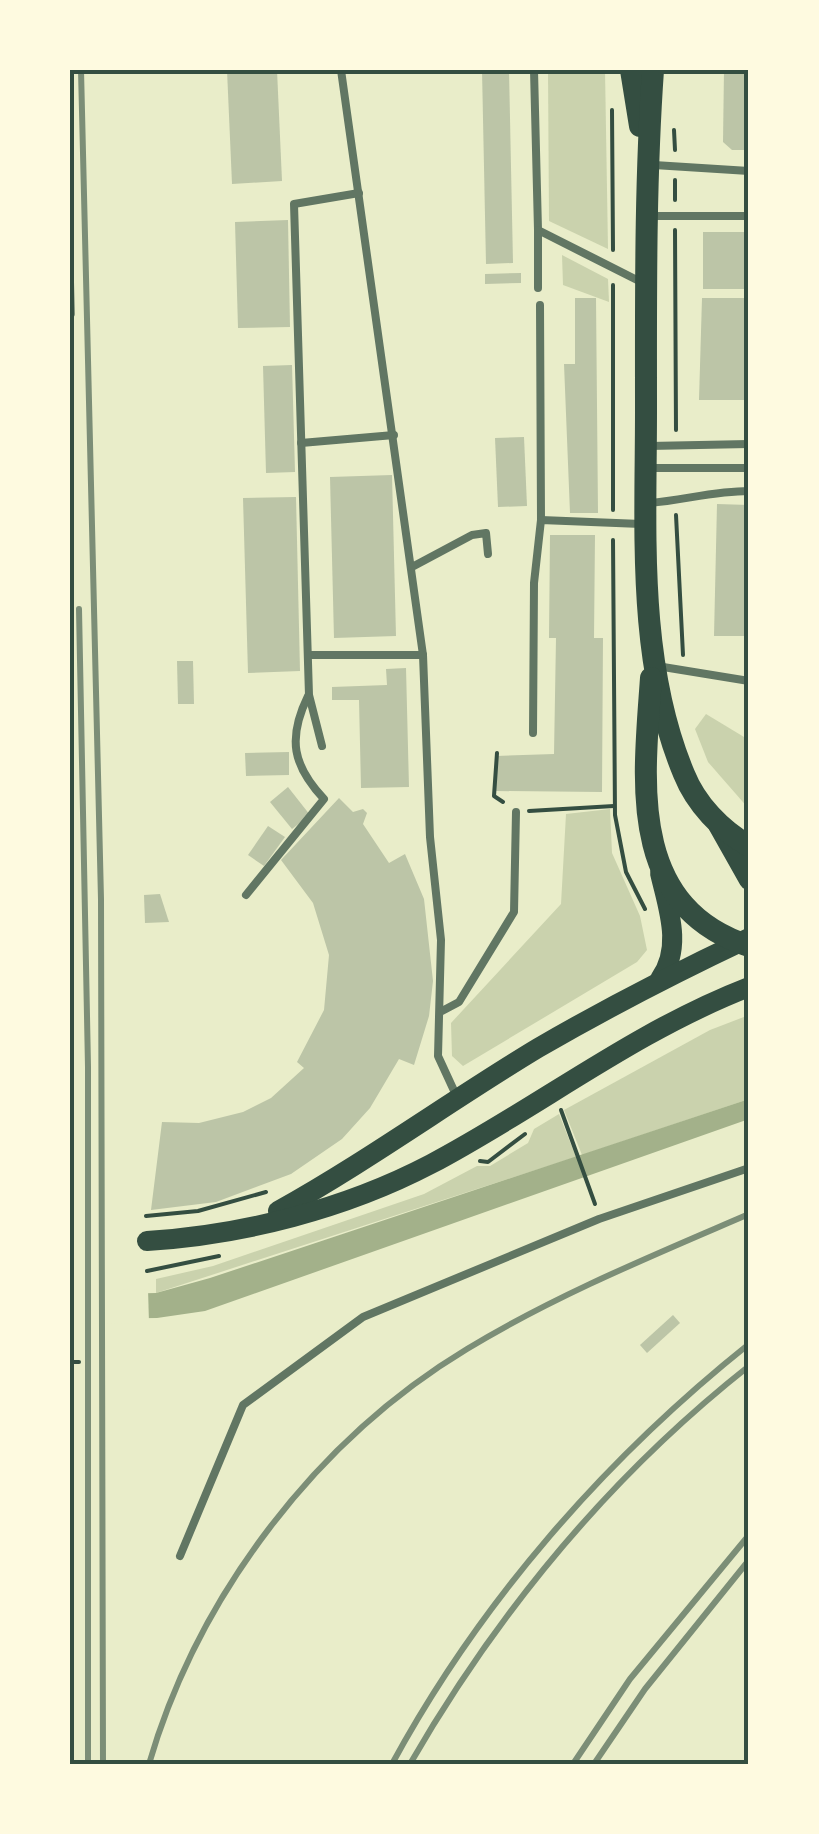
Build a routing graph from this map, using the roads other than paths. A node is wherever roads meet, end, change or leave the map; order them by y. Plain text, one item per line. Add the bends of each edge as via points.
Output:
1 (341, 70) edge
2 (534, 70) edge
3 (630, 70) edge
4 (653, 70) edge
5 (646, 164) junction
6 (749, 171) edge
7 (359, 193) junction
8 (646, 216) junction
9 (749, 216) edge
10 (538, 230) junction
11 (646, 284) junction
12 (538, 288) dead end
13 (540, 305) dead end
14 (394, 435) junction
15 (301, 444) junction
16 (749, 444) edge
17 (646, 457) junction
18 (749, 468) edge
19 (749, 490) edge
20 (646, 514) junction
21 (541, 520) junction
22 (488, 554) dead end
23 (412, 567) junction
24 (308, 655) junction
25 (655, 655) junction
26 (423, 656) junction
27 (749, 681) edge
28 (309, 695) junction
29 (533, 733) dead end
30 (322, 746) dead end
31 (516, 812) road end
32 (716, 822) junction
33 (749, 846) edge
34 (657, 861) junction
35 (749, 880) edge
36 (246, 895) dead end
37 (746, 942) edge
38 (659, 981) junction
39 (746, 985) edge
40 (442, 1011) junction
41 (458, 1099) junction
42 (749, 1168) edge
43 (255, 1225) junction
44 (147, 1241) dead end
45 (180, 1556) dead end

1 - 7 lane
2 - 10 lane
3 - 5 main road
4 - 5 main road
5 - 6 lane
5 - 8 main road
7 - 14 lane
7 - 15 lane via 294,204
8 - 9 lane
8 - 11 main road
10 - 11 lane
10 - 12 lane
11 - 17 main road
13 - 21 lane
14 - 15 lane
14 - 23 lane
15 - 24 lane
16 - 17 lane
17 - 18 lane
17 - 20 main road
19 - 20 lane
20 - 21 lane via 613,523
20 - 25 main road
21 - 29 lane
22 - 23 lane via 486,533 472,535
23 - 26 lane
24 - 26 lane
24 - 28 lane
25 - 27 lane
25 - 32 main road via 685,777
25 - 34 main road via 644,806
26 - 40 lane
28 - 30 lane
28 - 36 lane via 295,722 299,772 324,799
31 - 40 lane via 514,912 459,1002
32 - 33 main road
32 - 35 main road
34 - 37 main road via 704,924
34 - 38 main road via 673,939 672,959
37 - 38 main road
38 - 41 main road
39 - 43 main road via 637,1039 412,1173
40 - 41 lane via 438,1056
41 - 43 main road
42 - 45 lane via 600,1218 363,1316 243,1405
43 - 44 main road

